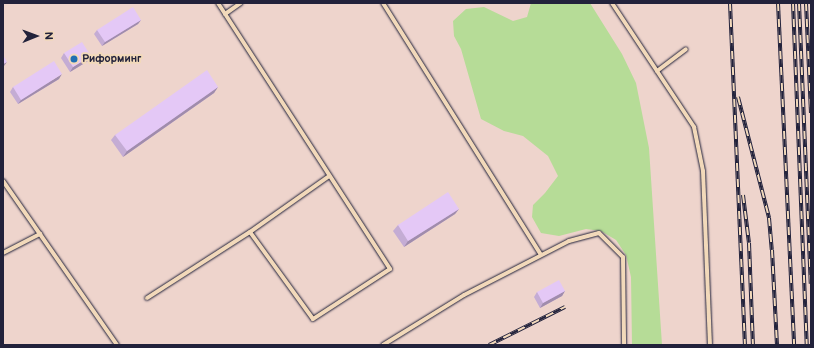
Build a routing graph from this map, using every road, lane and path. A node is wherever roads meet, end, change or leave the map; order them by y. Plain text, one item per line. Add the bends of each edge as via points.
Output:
1 (218, 3) edge
2 (241, 3) edge
3 (383, 3) edge
4 (612, 3) edge
5 (225, 14) junction
6 (686, 49) dead end
7 (657, 71) junction
8 (330, 176) junction
9 (3, 182) edge
10 (250, 232) junction
11 (40, 234) junction
12 (3, 253) edge
13 (541, 255) junction
14 (147, 298) dead end
15 (117, 345) edge
16 (384, 345) edge
17 (624, 345) edge
18 (710, 345) edge

1 - 5 lane
2 - 5 lane
3 - 13 lane
4 - 7 lane
5 - 8 lane
6 - 7 lane
7 - 18 lane via 694,127 703,171
8 - 10 lane
8 - 10 lane via 390,269 313,319
9 - 11 lane
10 - 14 lane
11 - 12 lane
11 - 15 lane
13 - 16 lane via 464,295
13 - 17 lane via 569,241 599,233 623,257

